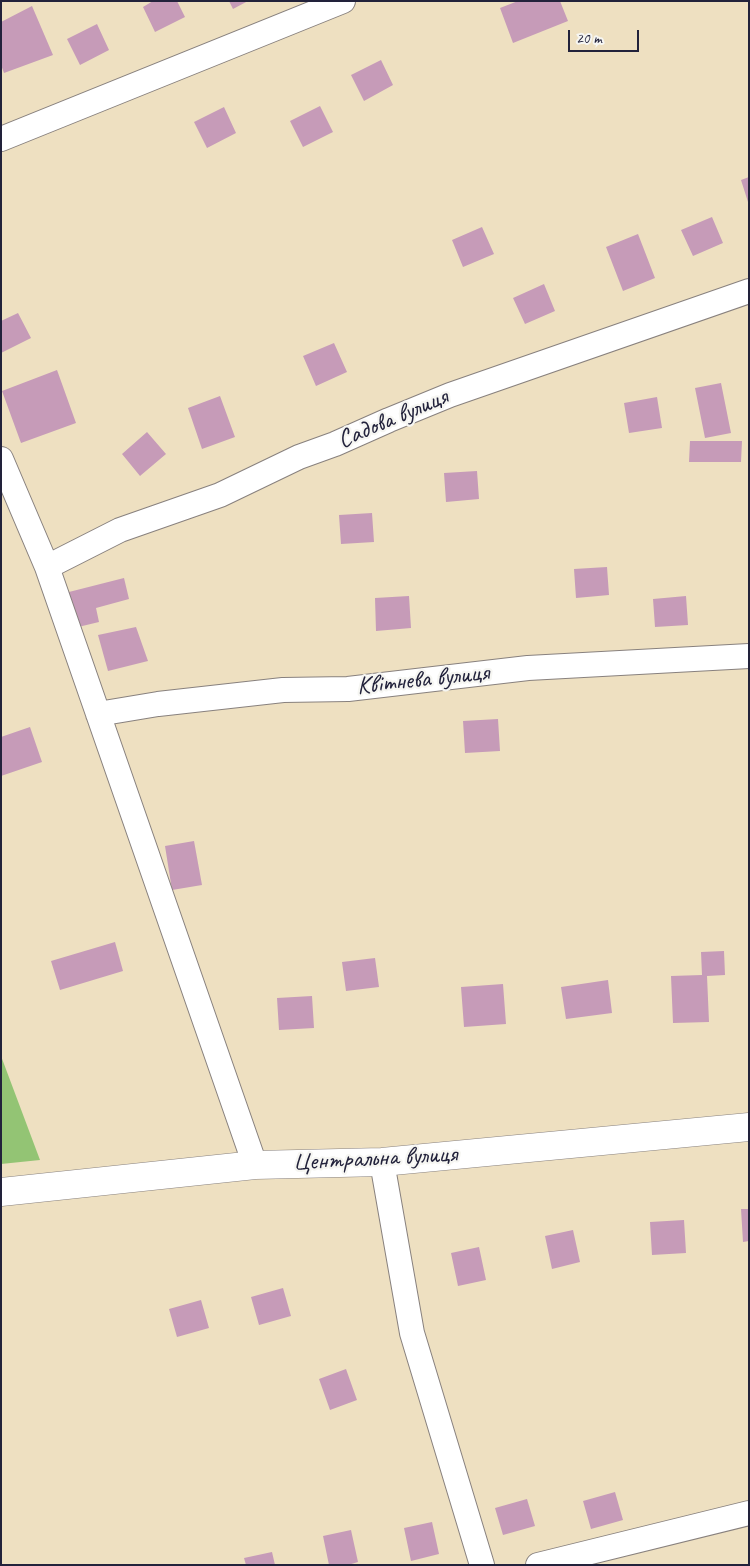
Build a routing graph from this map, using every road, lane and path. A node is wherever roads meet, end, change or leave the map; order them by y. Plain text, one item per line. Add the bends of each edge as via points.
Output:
1 (343, 1) edge
2 (1, 139) edge
3 (749, 292) edge
4 (1, 459) edge
5 (47, 568) junction
6 (749, 656) edge
7 (98, 714) junction
8 (749, 1127) edge
9 (382, 1162) junction
10 (255, 1166) junction
11 (1, 1192) edge
12 (749, 1513) edge
13 (482, 1565) edge
14 (538, 1565) edge

1 - 2 street
3 - 5 street, Садова вулиця via 450,395 299,457 220,494 120,530
4 - 5 street
5 - 7 street
6 - 7 street, Квітнева вулиця via 528,668 348,689 283,690
7 - 10 street
8 - 9 street, Центральна вулиця
9 - 10 street, Центральна вулиця
9 - 13 street via 412,1333
10 - 11 street, Центральна вулиця
12 - 14 street

